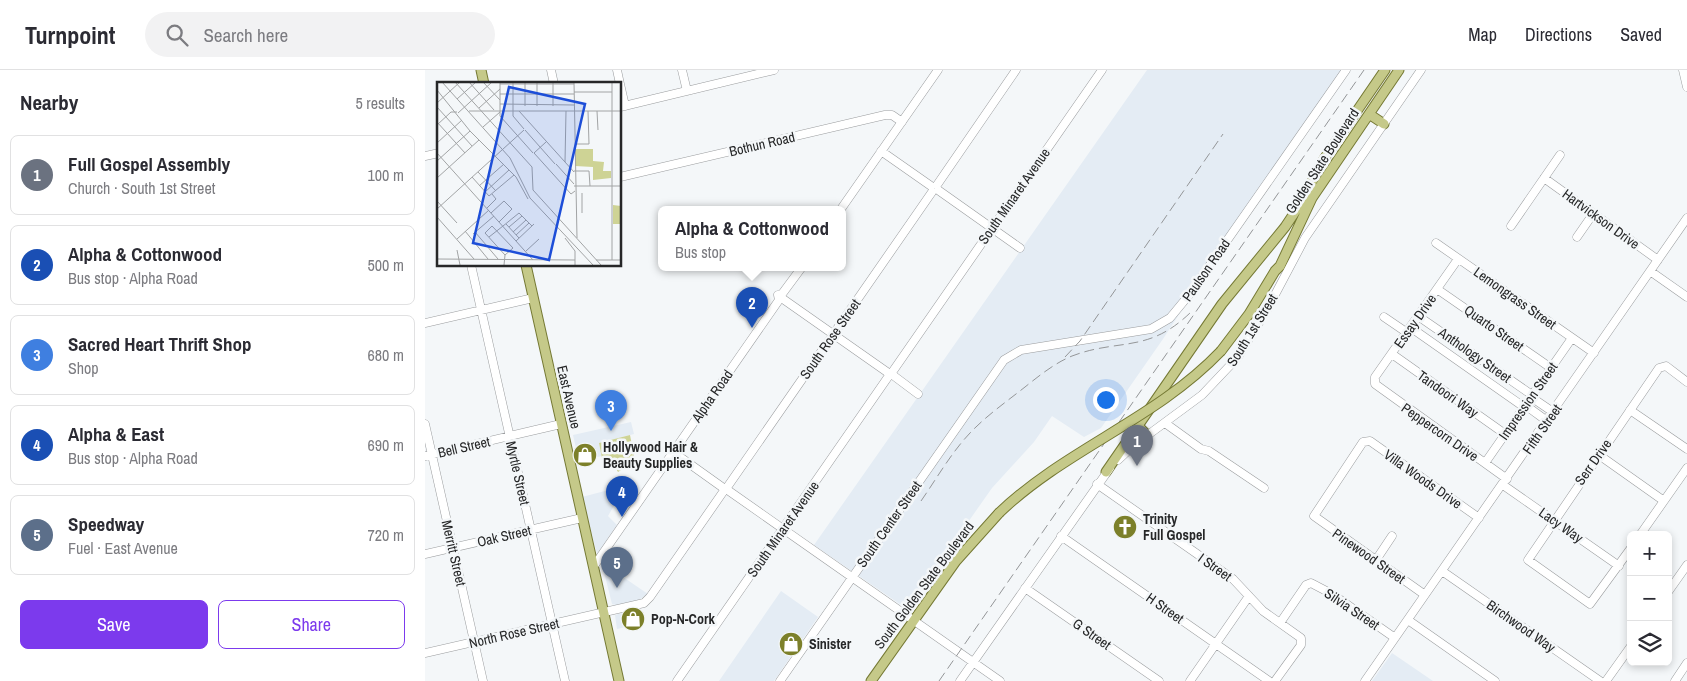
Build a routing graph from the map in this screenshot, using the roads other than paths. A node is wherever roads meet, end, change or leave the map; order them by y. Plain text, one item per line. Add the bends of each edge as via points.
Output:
1 (682, 70) edge
2 (774, 70) edge
3 (938, 70) edge
4 (1017, 70) edge
5 (1102, 70) edge
6 (1346, 70) edge
7 (1385, 70) edge
8 (1399, 70) edge
9 (1421, 70) edge
10 (1683, 70) edge
11 (748, 73) edge
12 (1687, 86) edge
13 (687, 91) junction
14 (622, 106) edge
15 (1369, 114) junction
16 (902, 122) junction
17 (1384, 124) junction
18 (881, 151) junction
19 (1560, 155) dead end
20 (621, 177) edge
21 (1544, 178) junction
22 (935, 188) junction
23 (843, 206) edge
24 (1299, 206) junction
25 (1593, 214) junction
26 (1687, 218) edge
27 (1511, 226) dead end
28 (992, 228) junction
29 (1577, 237) dead end
30 (1436, 244) dead end
31 (1020, 248) dead end
32 (1458, 259) junction
33 (1658, 260) junction
34 (471, 266) edge
35 (525, 266) edge
36 (798, 271) edge
37 (1275, 271) junction
38 (1650, 271) junction
39 (1437, 289) junction
40 (782, 297) junction
41 (1687, 297) edge
42 (533, 298) junction
43 (481, 310) junction
44 (1418, 316) junction
45 (1384, 317) dead end
46 (425, 323) edge
47 (1408, 330) junction
48 (833, 334) junction
49 (1572, 338) junction
50 (1221, 351) joint
51 (1594, 353) junction
52 (1391, 354) junction
53 (998, 367) joint
54 (1551, 368) junction
55 (891, 374) junction
56 (1687, 382) edge
57 (1375, 384) joint
58 (918, 394) dead end
59 (1532, 396) junction
60 (1539, 403) junction
61 (1525, 406) junction
62 (1631, 410) junction
63 (1534, 411) junction
64 (1553, 412) junction
65 (1547, 421) junction
66 (1139, 422) junction
67 (1165, 423) junction
68 (425, 424) edge
69 (561, 424) junction
70 (1505, 434) junction
71 (1147, 435) junction
72 (509, 436) junction
73 (1687, 449) edge
74 (673, 452) junction
75 (428, 455) edge
76 (1599, 455) junction
77 (1485, 463) junction
78 (1687, 468) edge
79 (1107, 472) junction
80 (1505, 482) junction
81 (1097, 484) junction
82 (1264, 488) dead end
83 (725, 489) junction
84 (1664, 501) junction
85 (1314, 516) joint
86 (582, 518) junction
87 (1479, 518) junction
88 (1553, 520) junction
89 (783, 529) junction
90 (531, 530) junction
91 (1643, 531) edge
92 (1061, 536) junction
93 (1392, 536) dead end
94 (453, 548) junction
95 (425, 554) edge
96 (1627, 554) edge
97 (1376, 560) junction
98 (1687, 565) edge
99 (593, 566) junction
100 (1619, 566) junction
101 (1442, 571) junction
102 (852, 577) junction
103 (1672, 586) edge
104 (1025, 588) junction
105 (1425, 595) junction
106 (1249, 596) junction
107 (604, 612) junction
108 (914, 620) junction
109 (1408, 620) junction
110 (1279, 623) junction
111 (552, 624) junction
112 (1395, 638) junction
113 (474, 642) junction
114 (1216, 644) junction
115 (1627, 652) edge
116 (425, 653) edge
117 (973, 662) junction
118 (1687, 663) edge
119 (483, 681) edge
120 (565, 681) edge
121 (619, 681) edge
122 (677, 681) edge
123 (780, 681) edge
124 (871, 681) edge
125 (960, 681) edge
126 (1000, 681) edge
127 (1159, 681) edge
128 (1190, 681) edge
129 (1269, 681) edge
130 (1275, 681) edge
131 (1365, 681) edge
132 (1495, 681) edge
133 (1600, 681) edge
134 (1606, 681) edge
135 (1675, 681) edge

1 - 13 street
2 - 11 street
3 - 16 street
4 - 22 street, South Rose Street
5 - 28 street, South Minaret Avenue
6 - 53 street, Paulson Road via 1170,318 1143,331 1021,350 1007,356
7 - 24 main road, Golden State Boulevard via 1324,159
8 - 15 main road, Golden State Boulevard
9 - 17 street, South 1st Street
10 - 12 street
11 - 13 street
13 - 14 street
15 - 17 main road
15 - 37 main road, Golden State Boulevard via 1312,198
16 - 18 street
16 - 20 street, Bothun Road via 885,114
17 - 67 street, South 1st Street via 1299,248 1269,308 1242,350 1213,386
18 - 22 street
18 - 23 street
19 - 21 street
21 - 25 street, Hartvickson Drive
21 - 27 street
22 - 28 street
22 - 48 street, South Rose Street
24 - 37 main road, Golden State Boulevard
24 - 66 main road via 1222,304
25 - 29 street
25 - 33 street, Hartvickson Drive
26 - 33 street, Fifth Street
28 - 31 street
28 - 55 street, South Minaret Avenue
30 - 32 street, Lemongrass Street
32 - 39 street, Essay Drive
32 - 49 street, Lemongrass Street
33 - 38 street, Fifth Street
34 - 43 street, Myrtle Street
35 - 42 main road, East Avenue
36 - 40 street, Alpha Road
37 - 50 main road, Golden State Boulevard via 1249,314
38 - 41 street
38 - 51 street, Fifth Street
39 - 44 street, Essay Drive
39 - 54 street, Quarto Street
40 - 48 street
40 - 74 street, Alpha Road
42 - 43 street
42 - 69 main road, East Avenue
43 - 46 street
43 - 72 street, Myrtle Street
44 - 47 street, Essay Drive
44 - 59 street, Anthology Street
45 - 47 street, Anthology Street
47 - 52 street, Essay Drive
47 - 61 street, Anthology Street
48 - 55 street
48 - 83 street, South Rose Street
49 - 51 street, Lemongrass Street
49 - 54 street, Impression Street
50 - 108 main road, South Golden State Boulevard, bridge via 1171,396 1061,464 999,513 962,553
51 - 64 street, Fifth Street
52 - 57 street, Essay Drive via 1375,377
52 - 70 street, Tandoori Way
53 - 102 street, South Center Street
54 - 59 street, Impression Street
55 - 58 street
55 - 89 street, South Minaret Avenue
56 - 62 street, Serr Drive via 1662,366
57 - 77 street, Peppercorn Drive
59 - 60 street, Anthology Street
59 - 61 street, Impression Street
60 - 63 street
60 - 64 street, Anthology Street
61 - 63 street, Anthology Street
61 - 70 street, Impression Street
62 - 73 street
62 - 76 street, Serr Drive
63 - 65 street, Anthology Street
64 - 65 street, Fifth Street
65 - 80 street, Fifth Street
66 - 71 main road
66 - 79 main road
67 - 71 street, South 1st Street
67 - 82 street
68 - 75 street, Merritt Street
69 - 72 street, Bell Street
69 - 86 main road, East Avenue
70 - 77 street, Impression Street
71 - 79 street, South 1st Street
72 - 75 street, Bell Street
72 - 90 street, Myrtle Street
74 - 83 street
74 - 99 street, Alpha Road
75 - 94 street, Merritt Street
76 - 84 street
76 - 88 street, Serr Drive
77 - 80 street, Peppercorn Drive
78 - 84 street
79 - 81 street, South 1st Street
80 - 87 street, Fifth Street
80 - 88 street, Lacy Way
81 - 92 street, South 1st Street
81 - 106 street, I Street via 1233,579
83 - 89 street
83 - 107 street, South Rose Street via 648,599 641,604
84 - 91 street
85 - 87 street, Villa Woods Drive via 1366,440
85 - 97 street, Pinewood Street
86 - 90 street, Oak Street
86 - 99 main road, East Avenue
87 - 101 street, Fifth Street
88 - 100 street, Lacy Way
88 - 100 street, Serr Drive via 1527,560 1590,604
89 - 102 street
89 - 122 street, South Minaret Avenue
90 - 94 street, Oak Street
90 - 111 street, Myrtle Street
92 - 104 street, South 1st Street
92 - 114 street, H Street
93 - 97 street
94 - 95 street, Oak Street
94 - 113 street, Merritt Street
96 - 100 street
97 - 105 street, Pinewood Street
98 - 103 street
99 - 107 main road, East Avenue
101 - 105 street, Fifth Street
101 - 133 street, Birchwood Way
102 - 108 street
102 - 123 street, South Center Street
104 - 117 street, South 1st Street
104 - 127 street, G Street
105 - 109 street, Fifth Street
106 - 110 street, I Street
106 - 114 street
107 - 111 street, North Rose Street
107 - 121 main road, East Avenue
108 - 117 street
108 - 124 main road, South Golden State Boulevard
109 - 112 street, Fifth Street
109 - 132 street
110 - 112 street, Silvia Street via 1309,583 1332,594
110 - 130 street, I Street via 1302,640
111 - 113 street, North Rose Street
111 - 120 street, Myrtle Street
112 - 131 street, Fifth Street
113 - 116 street, North Rose Street
113 - 119 street, Merritt Street
114 - 128 street
114 - 129 street, H Street
115 - 134 street
117 - 125 street, South 1st Street
117 - 126 street
118 - 135 street

